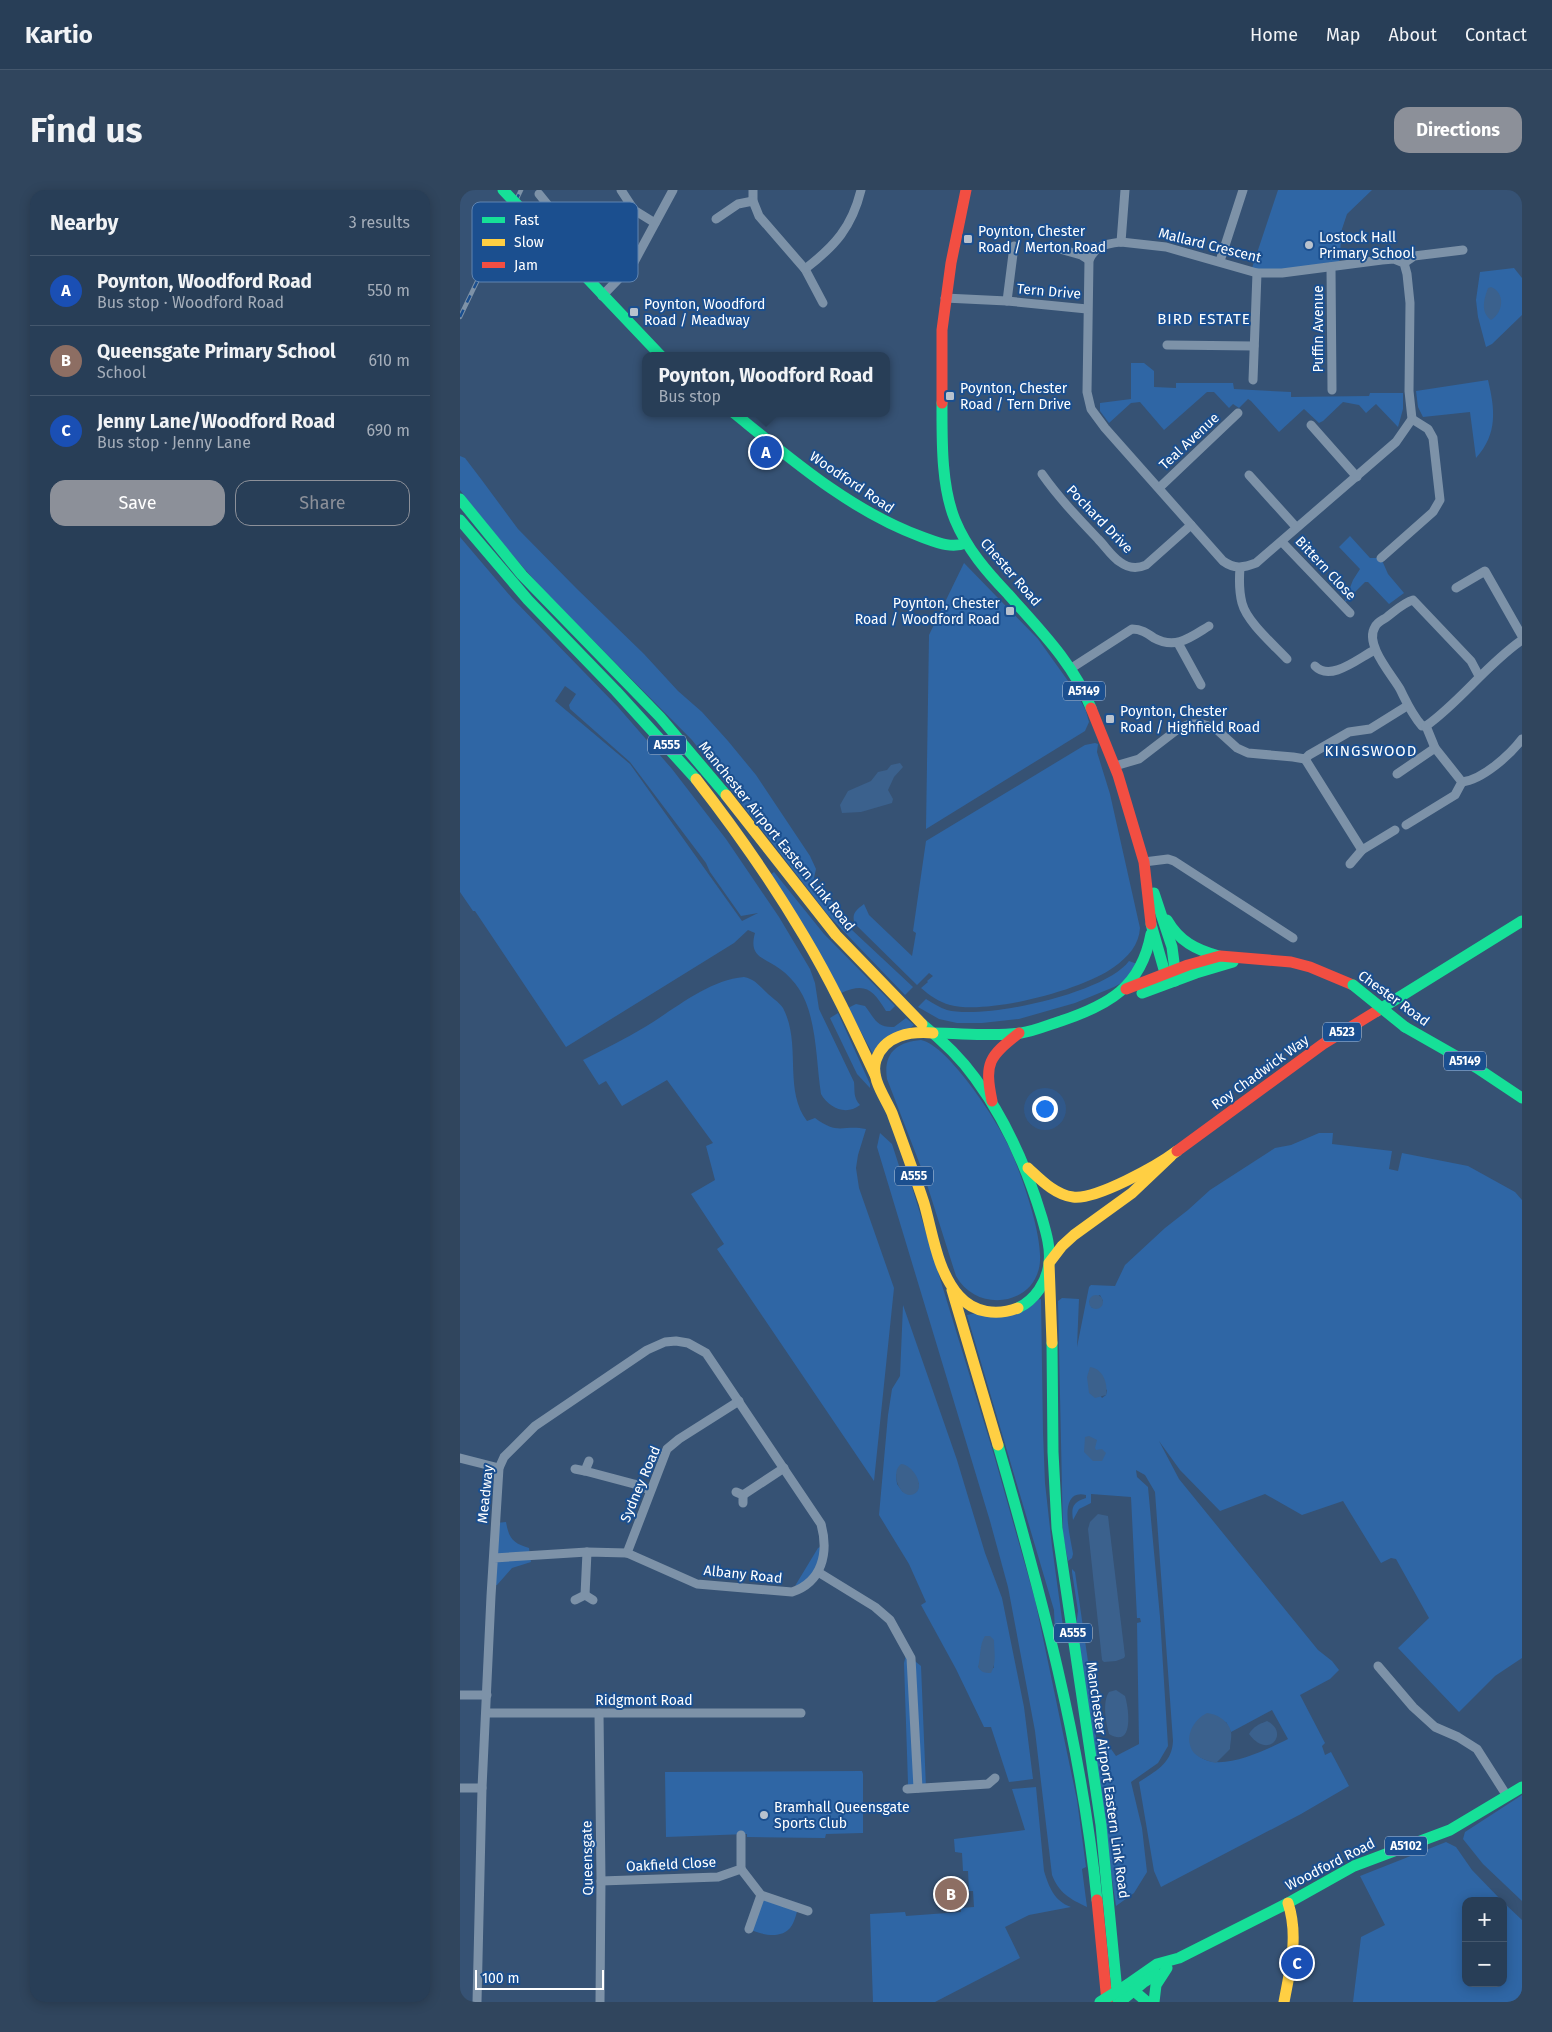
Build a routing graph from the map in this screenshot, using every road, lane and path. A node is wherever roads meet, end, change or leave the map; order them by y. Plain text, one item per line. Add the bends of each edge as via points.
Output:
1 (503, 190) edge
2 (621, 190) edge
3 (673, 190) edge
4 (753, 190) edge
5 (860, 190) edge
6 (966, 190) edge
7 (1126, 190) edge
8 (1243, 190) edge
9 (539, 194) dead end
10 (515, 202) edge
11 (545, 202) edge
12 (629, 202) edge
13 (753, 202) junction
14 (638, 212) edge
15 (716, 219) dead end
16 (655, 223) junction
17 (1121, 242) junction
18 (1014, 246) dead end
19 (1053, 247) dead end
20 (1463, 250) dead end
21 (638, 255) edge
22 (1089, 260) junction
23 (1220, 261) junction
24 (1404, 263) junction
25 (1331, 267) junction
26 (805, 269) junction
27 (1257, 273) junction
28 (589, 282) edge
29 (616, 282) edge
30 (602, 296) junction
31 (945, 298) junction
32 (1007, 301) junction
33 (823, 303) dead end
34 (1088, 309) junction
35 (1167, 345) dead end
36 (1254, 346) junction
37 (657, 352) edge
38 (1253, 380) dead end
39 (1332, 390) dead end
40 (1238, 414) dead end
41 (739, 417) edge
42 (1412, 419) junction
43 (1311, 425) dead end
44 (1042, 474) dead end
45 (1249, 475) dead end
46 (1357, 477) junction
47 (1159, 488) junction
48 (460, 499) edge
49 (460, 520) edge
50 (1191, 524) junction
51 (1296, 527) junction
52 (1282, 542) junction
53 (966, 543) junction
54 (1382, 558) dead end
55 (1240, 568) junction
56 (1456, 588) dead end
57 (1350, 613) dead end
58 (1209, 626) dead end
59 (1522, 638) edge
60 (1178, 643) junction
61 (1375, 650) junction
62 (1287, 659) dead end
63 (1315, 666) dead end
64 (1070, 669) junction
65 (1479, 676) junction
66 (1201, 685) dead end
67 (1407, 706) junction
68 (1426, 726) junction
69 (1522, 739) edge
70 (1435, 748) junction
71 (1305, 759) junction
72 (1115, 766) junction
73 (1397, 774) dead end
74 (1462, 782) junction
75 (1406, 825) dead end
76 (1395, 830) dead end
77 (1362, 850) junction
78 (1350, 864) dead end
79 (1145, 866) junction
80 (1155, 897) junction
81 (1522, 921) edge
82 (1152, 929) junction
83 (1293, 938) dead end
84 (1220, 956) junction
85 (1243, 958) junction
86 (1176, 969) junction
87 (1165, 973) junction
88 (1175, 981) junction
89 (1120, 990) junction
90 (1110, 1001) junction
91 (933, 1033) junction
92 (1019, 1033) junction
93 (875, 1075) junction
94 (1522, 1098) edge
95 (994, 1110) junction
96 (1171, 1156) junction
97 (1022, 1160) junction
98 (1105, 1214) junction
99 (1049, 1263) junction
100 (948, 1280) junction
101 (1051, 1295) junction
102 (739, 1400) junction
103 (460, 1458) edge
104 (589, 1461) dead end
105 (499, 1468) junction
106 (784, 1468) junction
107 (575, 1469) dead end
108 (585, 1471) junction
109 (650, 1490) junction
110 (740, 1496) dead end
111 (586, 1552) junction
112 (627, 1554) junction
113 (494, 1558) junction
114 (818, 1572) junction
115 (585, 1594) junction
116 (575, 1600) dead end
117 (593, 1600) dead end
118 (1378, 1666) dead end
119 (460, 1695) edge
120 (487, 1695) junction
121 (487, 1713) junction
122 (599, 1713) junction
123 (801, 1713) dead end
124 (995, 1778) dead end
125 (1522, 1787) edge
126 (460, 1788) edge
127 (482, 1788) junction
128 (918, 1788) junction
129 (907, 1790) dead end
130 (1507, 1796) junction
131 (741, 1835) dead end
132 (741, 1869) junction
133 (601, 1881) junction
134 (761, 1895) junction
135 (1288, 1903) junction
136 (808, 1911) dead end
137 (749, 1929) dead end
138 (1179, 1958) junction
139 (1167, 1968) junction
140 (1125, 1994) edge
141 (476, 2002) edge
142 (600, 2002) edge
143 (1100, 2002) edge
144 (1107, 2002) edge
145 (1147, 2002) edge
146 (1154, 2002) edge
147 (1284, 2002) edge

1 - 10 main road, bridge
2 - 12 street
3 - 16 street
4 - 13 street
5 - 26 street via 855,211 844,232
6 - 31 main road, Chester Road / A5149
7 - 17 street
8 - 23 street
9 - 11 street
13 - 15 street via 738,204
13 - 26 street via 759,216
14 - 16 street
16 - 21 street
17 - 22 street, Mallard Crescent via 1100,246
17 - 23 street, Mallard Crescent via 1166,247
18 - 32 street, Tern Drive
19 - 22 street
20 - 24 street via 1414,256
22 - 34 street
23 - 27 street, Mallard Crescent
24 - 25 street, Mallard Crescent via 1388,259
24 - 42 street via 1410,304 1409,391
25 - 27 street, Mallard Crescent
25 - 39 street, Puffin Avenue
26 - 33 street
27 - 36 street
28 - 30 main road
29 - 30 street
30 - 37 main road
31 - 32 street, Tern Drive
31 - 53 main road, Chester Road / A5149 via 941,363 944,464 948,495
32 - 34 street, Tern Drive
34 - 47 street via 1087,392 1091,408
35 - 36 street
36 - 38 street
40 - 47 street, Teal Avenue
41 - 53 main road, Woodford Road via 872,516 914,536 956,547
42 - 46 street via 1396,442
42 - 54 street via 1428,429 1433,438 1440,500 1433,512
43 - 46 street
44 - 50 street, Pochard Drive via 1068,508 1119,562 1129,567 1146,565
45 - 51 street
46 - 51 street
47 - 50 street
48 - 91 main road, Manchester Airport Eastern Link Road / A555 via 537,591 670,728 826,923
49 - 93 main road, Manchester Airport Eastern Link Road / A555 via 528,600 661,738 705,790 776,890 804,936
50 - 55 street via 1222,561
51 - 52 street
52 - 55 street via 1256,563
52 - 57 street, Bittern Close
53 - 64 main road, Chester Road / A5149
55 - 62 street via 1242,606 1254,624
56 - 59 street via 1485,570
58 - 60 street
59 - 65 street
60 - 64 street via 1160,641 1139,629 1132,629
60 - 66 street
61 - 63 street via 1344,668 1324,671
61 - 65 street via 1374,627 1413,600 1471,661
61 - 67 street
64 - 72 main road, Chester Road / A5149 via 1097,720
65 - 68 street via 1446,712
67 - 68 street via 1422,726
67 - 71 street via 1370,729 1340,736
68 - 70 street
69 - 74 street via 1511,753 1471,781
70 - 73 street
70 - 74 street
71 - 72 street via 1248,753 1237,748 1215,728 1190,724 1178,729 1139,759
71 - 77 street
72 - 79 main road, Chester Road / A5149
74 - 75 street via 1455,796
76 - 77 street
77 - 78 street
79 - 80 main road, Chester Road / A5149
79 - 82 main road, Chester Road / A5149
79 - 83 street via 1168,859 1174,861
80 - 84 main road via 1171,927 1184,942 1195,949
80 - 86 main road, Chester Road / A5149
81 - 96 main road, Roy Chadwick Way / A523 via 1323,1044
82 - 87 main road, Chester Road / A5149
82 - 89 main road via 1145,964
84 - 85 main road, Chester Road / A5149
84 - 86 main road, Chester Road / A5149
85 - 88 main road
85 - 94 main road, Chester Road / A5149, bridge via 1291,962 1353,985 1405,1027
86 - 87 main road, Chester Road / A5149
86 - 88 main road, Chester Road / A5149
87 - 88 main road
87 - 89 main road, Chester Road / A5149 via 1138,986
88 - 90 main road
89 - 90 main road
90 - 92 main road via 1074,1017
91 - 92 main road
91 - 93 main road via 912,1033 892,1039 879,1052
91 - 95 main road, A555 via 968,1070
92 - 95 main road via 996,1051 989,1061 988,1082
93 - 100 main road, A555 via 886,1098
95 - 97 main road, A555
96 - 97 main road, Roy Chadwick Way / A523 via 1110,1189 1072,1198 1043,1182
96 - 98 main road, Roy Chadwick Way / A523
97 - 99 main road, A555 via 1042,1220
98 - 99 main road, Roy Chadwick Way / A523 via 1074,1234
98 - 101 main road, Roy Chadwick Way / A523 via 1064,1256
99 - 100 main road, A555 via 1035,1296 1026,1304 1006,1312 976,1310 966,1304
99 - 101 main road, Manchester Airport Eastern Link Road / A555
100 - 144 main road, Manchester Airport Eastern Link Road / A555 via 1015,1501 1047,1625 1088,1826
101 - 140 main road, Manchester Airport Eastern Link Road / A555 via 1057,1528
102 - 105 street, Meadway via 706,1353 688,1343 665,1342 647,1350 535,1426 504,1457
102 - 106 street, Meadway
102 - 109 street, Sydney Road via 667,1449
103 - 105 street
104 - 108 street
105 - 113 street, Meadway
106 - 110 street
106 - 114 street, Meadway via 821,1524 824,1555
107 - 108 street
108 - 109 street
109 - 112 street, Sydney Road
111 - 112 street, Albany Road
111 - 113 street, Albany Road
111 - 115 street
112 - 114 street, Albany Road via 697,1584 767,1592 800,1590
113 - 120 street, Meadway
114 - 128 street via 890,1620 911,1658
115 - 116 street
115 - 117 street
118 - 130 street via 1413,1708 1435,1727 1477,1750
119 - 120 street
120 - 121 street, Meadway
121 - 122 street, Ridgmont Road
121 - 127 street, Meadway
122 - 123 street, Ridgmont Road
122 - 133 street, Queensgate
124 - 128 street via 988,1784
125 - 130 main road, Woodford Road / A5102
126 - 127 street
127 - 141 street, Meadway
128 - 129 street
130 - 135 main road, Woodford Road / A5102 via 1450,1830 1360,1863
131 - 132 street
132 - 133 street, Oakfield Close via 718,1877
132 - 134 street
133 - 142 street, Queensgate
134 - 136 street
134 - 137 street
135 - 138 main road, Woodford Road / A5102
135 - 147 main road via 1294,1916 1293,1941
138 - 139 main road, Woodford Road / A5102 via 1175,1965
138 - 140 main road, Woodford Road / A5102 via 1171,1958 1135,1977
139 - 140 main road, Woodford Road / A5102
139 - 146 main road via 1156,1985
140 - 143 main road, Woodford Road / A5102, bridge
140 - 145 main road

